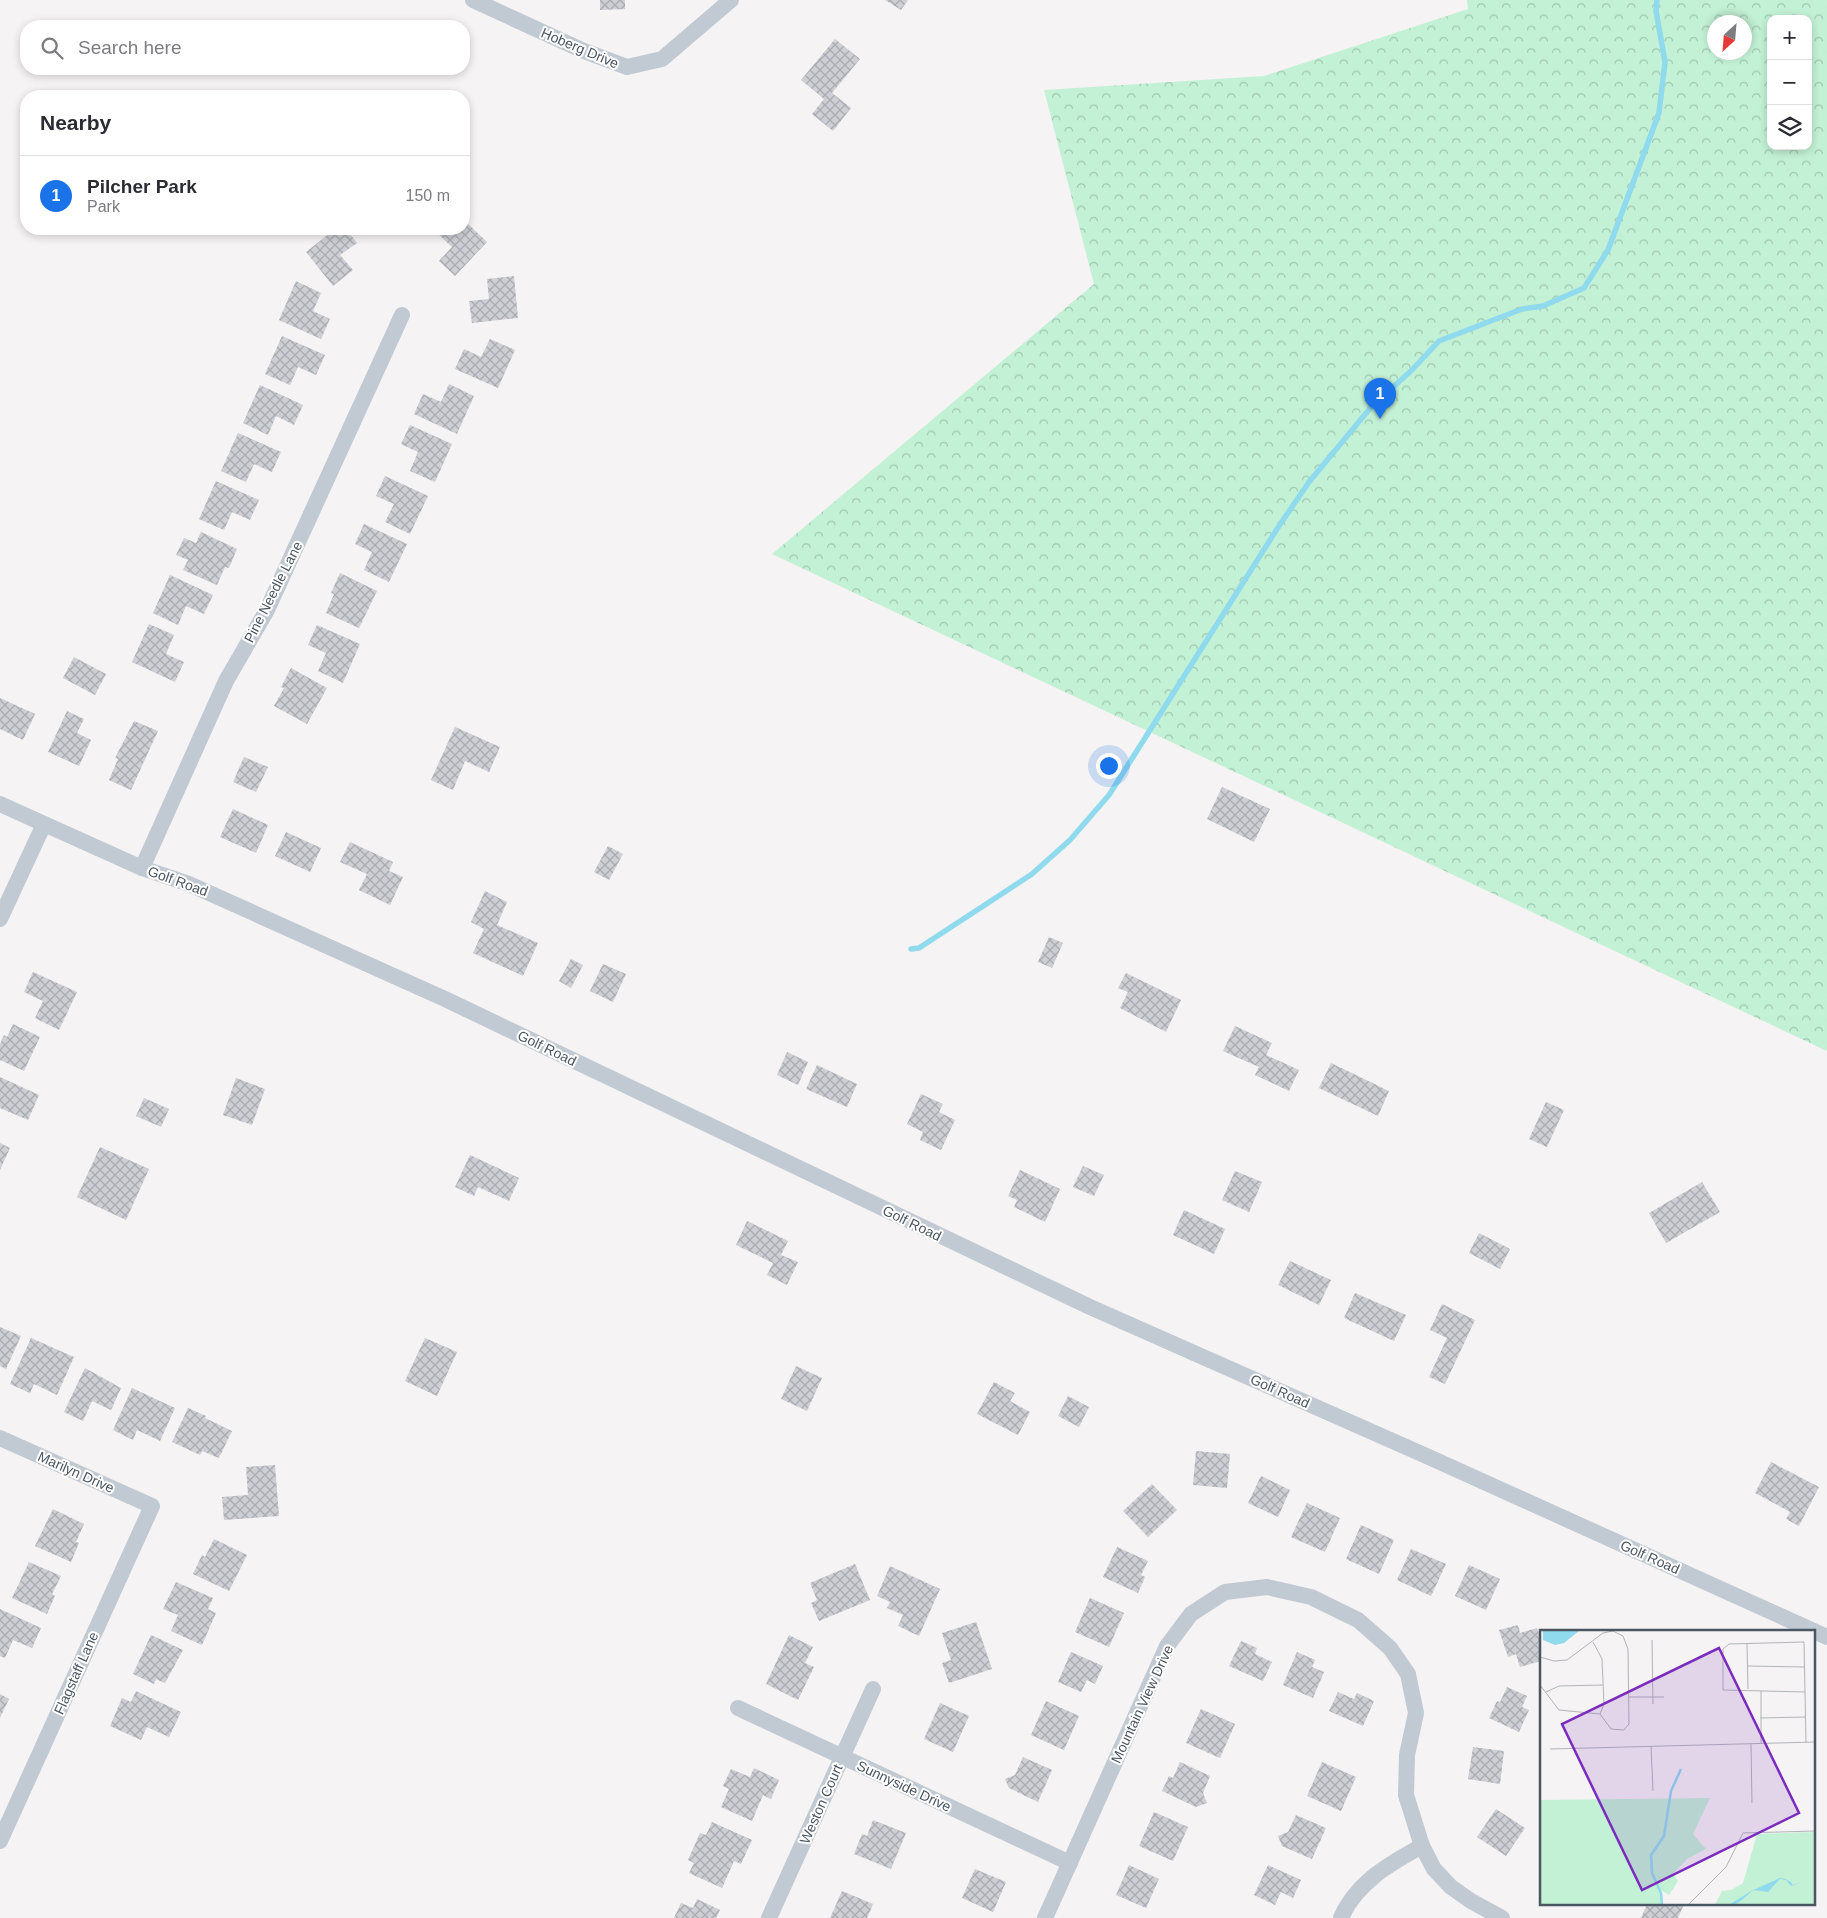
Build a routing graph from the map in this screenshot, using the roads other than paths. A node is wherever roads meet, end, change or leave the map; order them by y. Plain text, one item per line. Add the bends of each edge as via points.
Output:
1 (473, 0) edge
2 (731, 0) edge
3 (402, 315) dead end
4 (0, 804) edge
5 (44, 824) junction
6 (142, 868) junction
7 (0, 919) edge
8 (0, 1438) edge
9 (152, 1506) joint
10 (1812, 1630) edge
11 (1814, 1631) edge
12 (1827, 1637) edge
13 (873, 1689) dead end
14 (738, 1708) dead end
15 (842, 1757) junction
16 (0, 1841) edge
17 (1422, 1846) junction
18 (1070, 1863) junction
19 (769, 1918) edge
20 (1044, 1918) edge
21 (1340, 1918) edge
22 (1502, 1918) edge

1 - 2 street, Hoberg Drive via 627,67 662,59
3 - 6 street, Pine Needle Lane via 267,610 226,681
4 - 5 street, Golf Road
5 - 6 street, Golf Road
5 - 7 street
6 - 10 street, Golf Road via 189,884 445,999 1090,1307
8 - 9 street, Marilyn Drive
9 - 16 street, Flagstaff Lane
11 - 12 street, Golf Road
13 - 15 street, Weston Court
14 - 15 street, Sunnyside Drive
15 - 18 street, Sunnyside Drive
15 - 19 street, Weston Court
17 - 18 street, Mountain View Drive via 1406,1795 1407,1755 1416,1713 1408,1674 1390,1648 1358,1620 1311,1596 1267,1587 1225,1592 1191,1614 1167,1646
17 - 21 street via 1371,1878
17 - 22 street, Mountain View Drive via 1434,1869 1451,1887
18 - 20 street, Mountain View Drive

